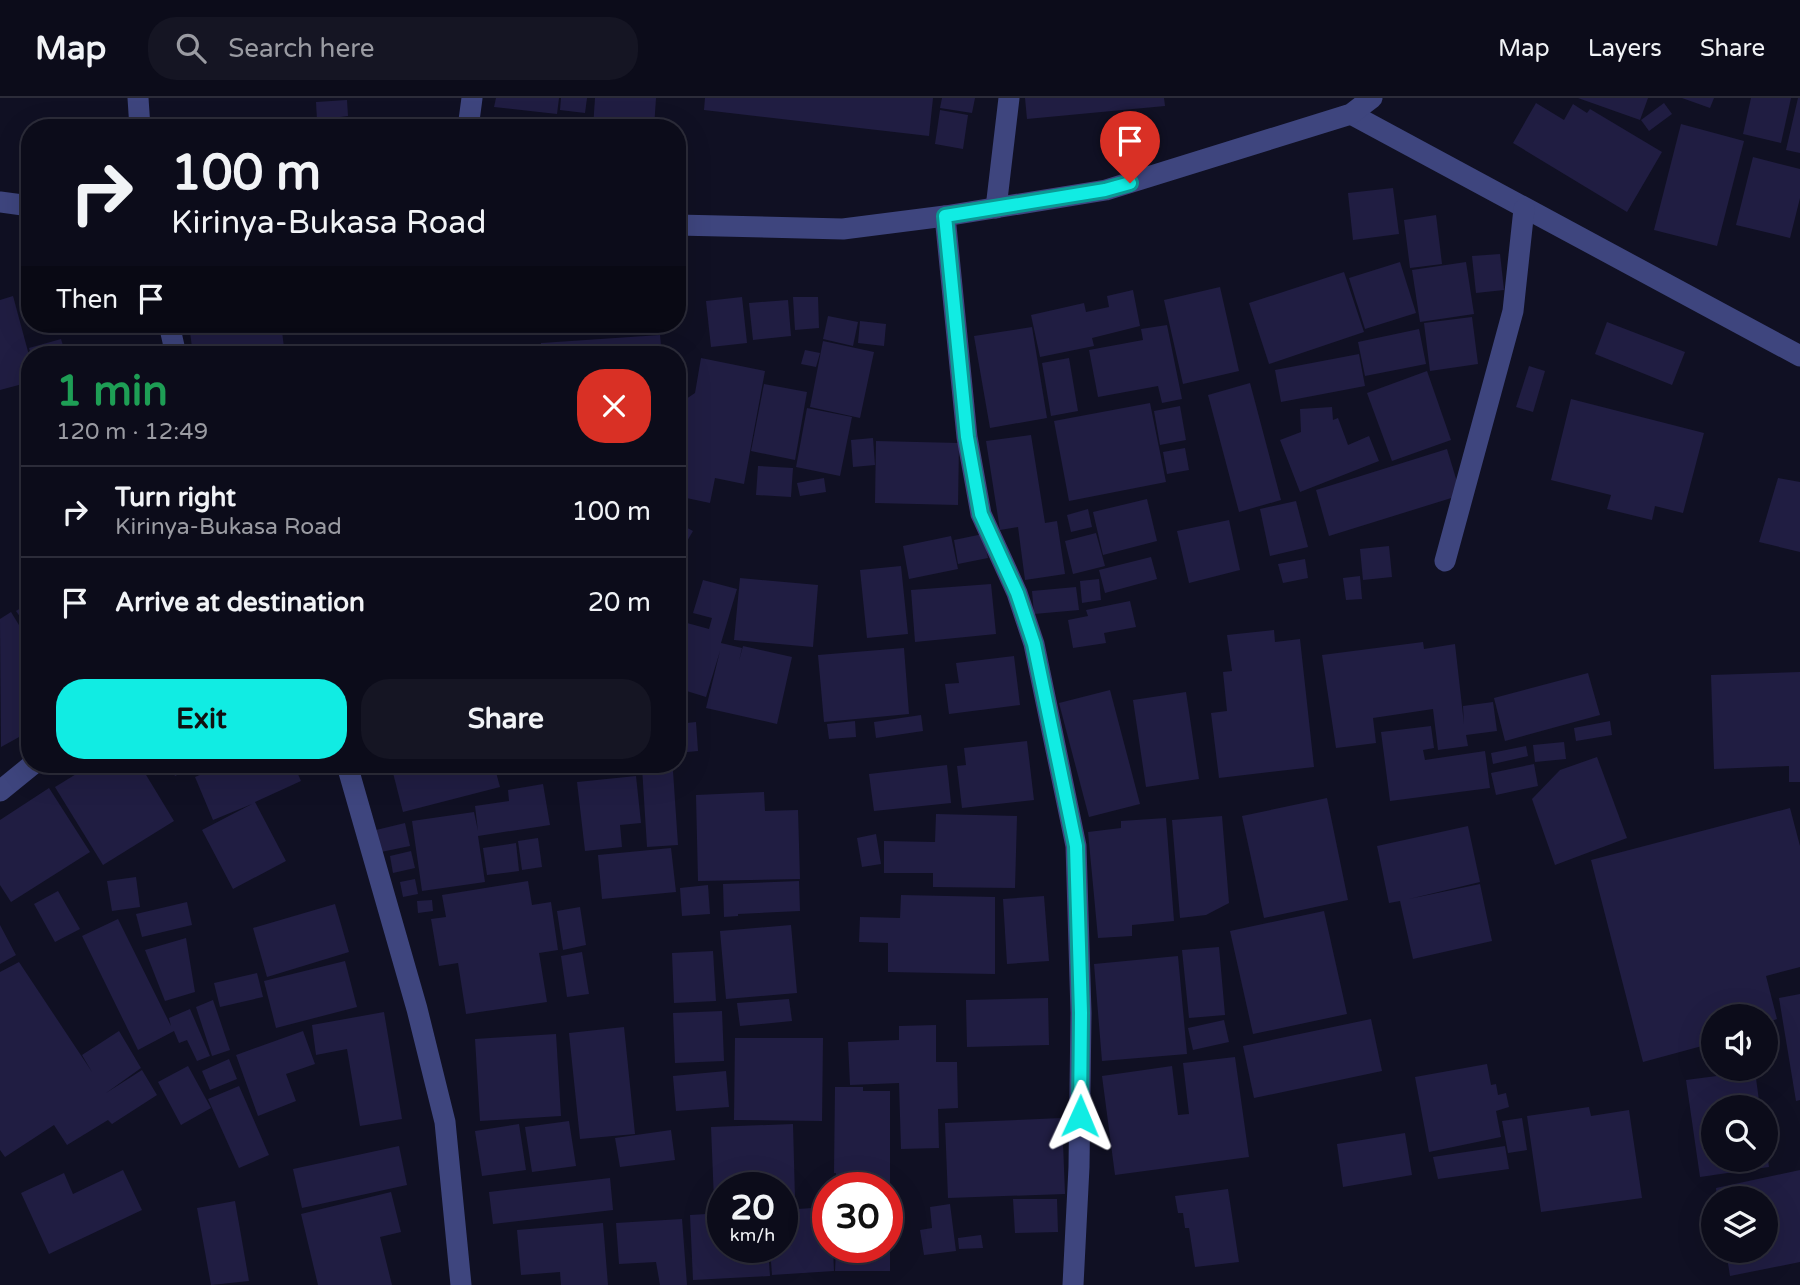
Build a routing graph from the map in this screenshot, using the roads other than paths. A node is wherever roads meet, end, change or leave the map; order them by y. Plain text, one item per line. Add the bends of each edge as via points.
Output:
1 (138, 98) edge
2 (472, 98) edge
3 (1009, 98) edge
4 (1372, 98) edge
5 (1351, 114) junction
6 (139, 119) edge
7 (469, 119) edge
8 (0, 202) edge
9 (21, 205) edge
10 (996, 208) junction
11 (1524, 209) junction
12 (945, 216) junction
13 (686, 225) edge
14 (1800, 356) edge
15 (1445, 561) dead end
16 (22, 773) edge
17 (349, 773) edge
18 (0, 791) edge
19 (461, 1285) edge
20 (1073, 1285) edge

1 - 6 street
2 - 7 street
3 - 10 street
4 - 5 street
5 - 10 street via 1105,190
5 - 11 street
8 - 9 street
10 - 12 street
11 - 14 street
11 - 15 street via 1513,311
12 - 13 street via 843,229
12 - 20 street via 967,437 981,514 1017,593 1034,644 1076,846 1081,1013
16 - 18 street
17 - 19 street via 445,1122

